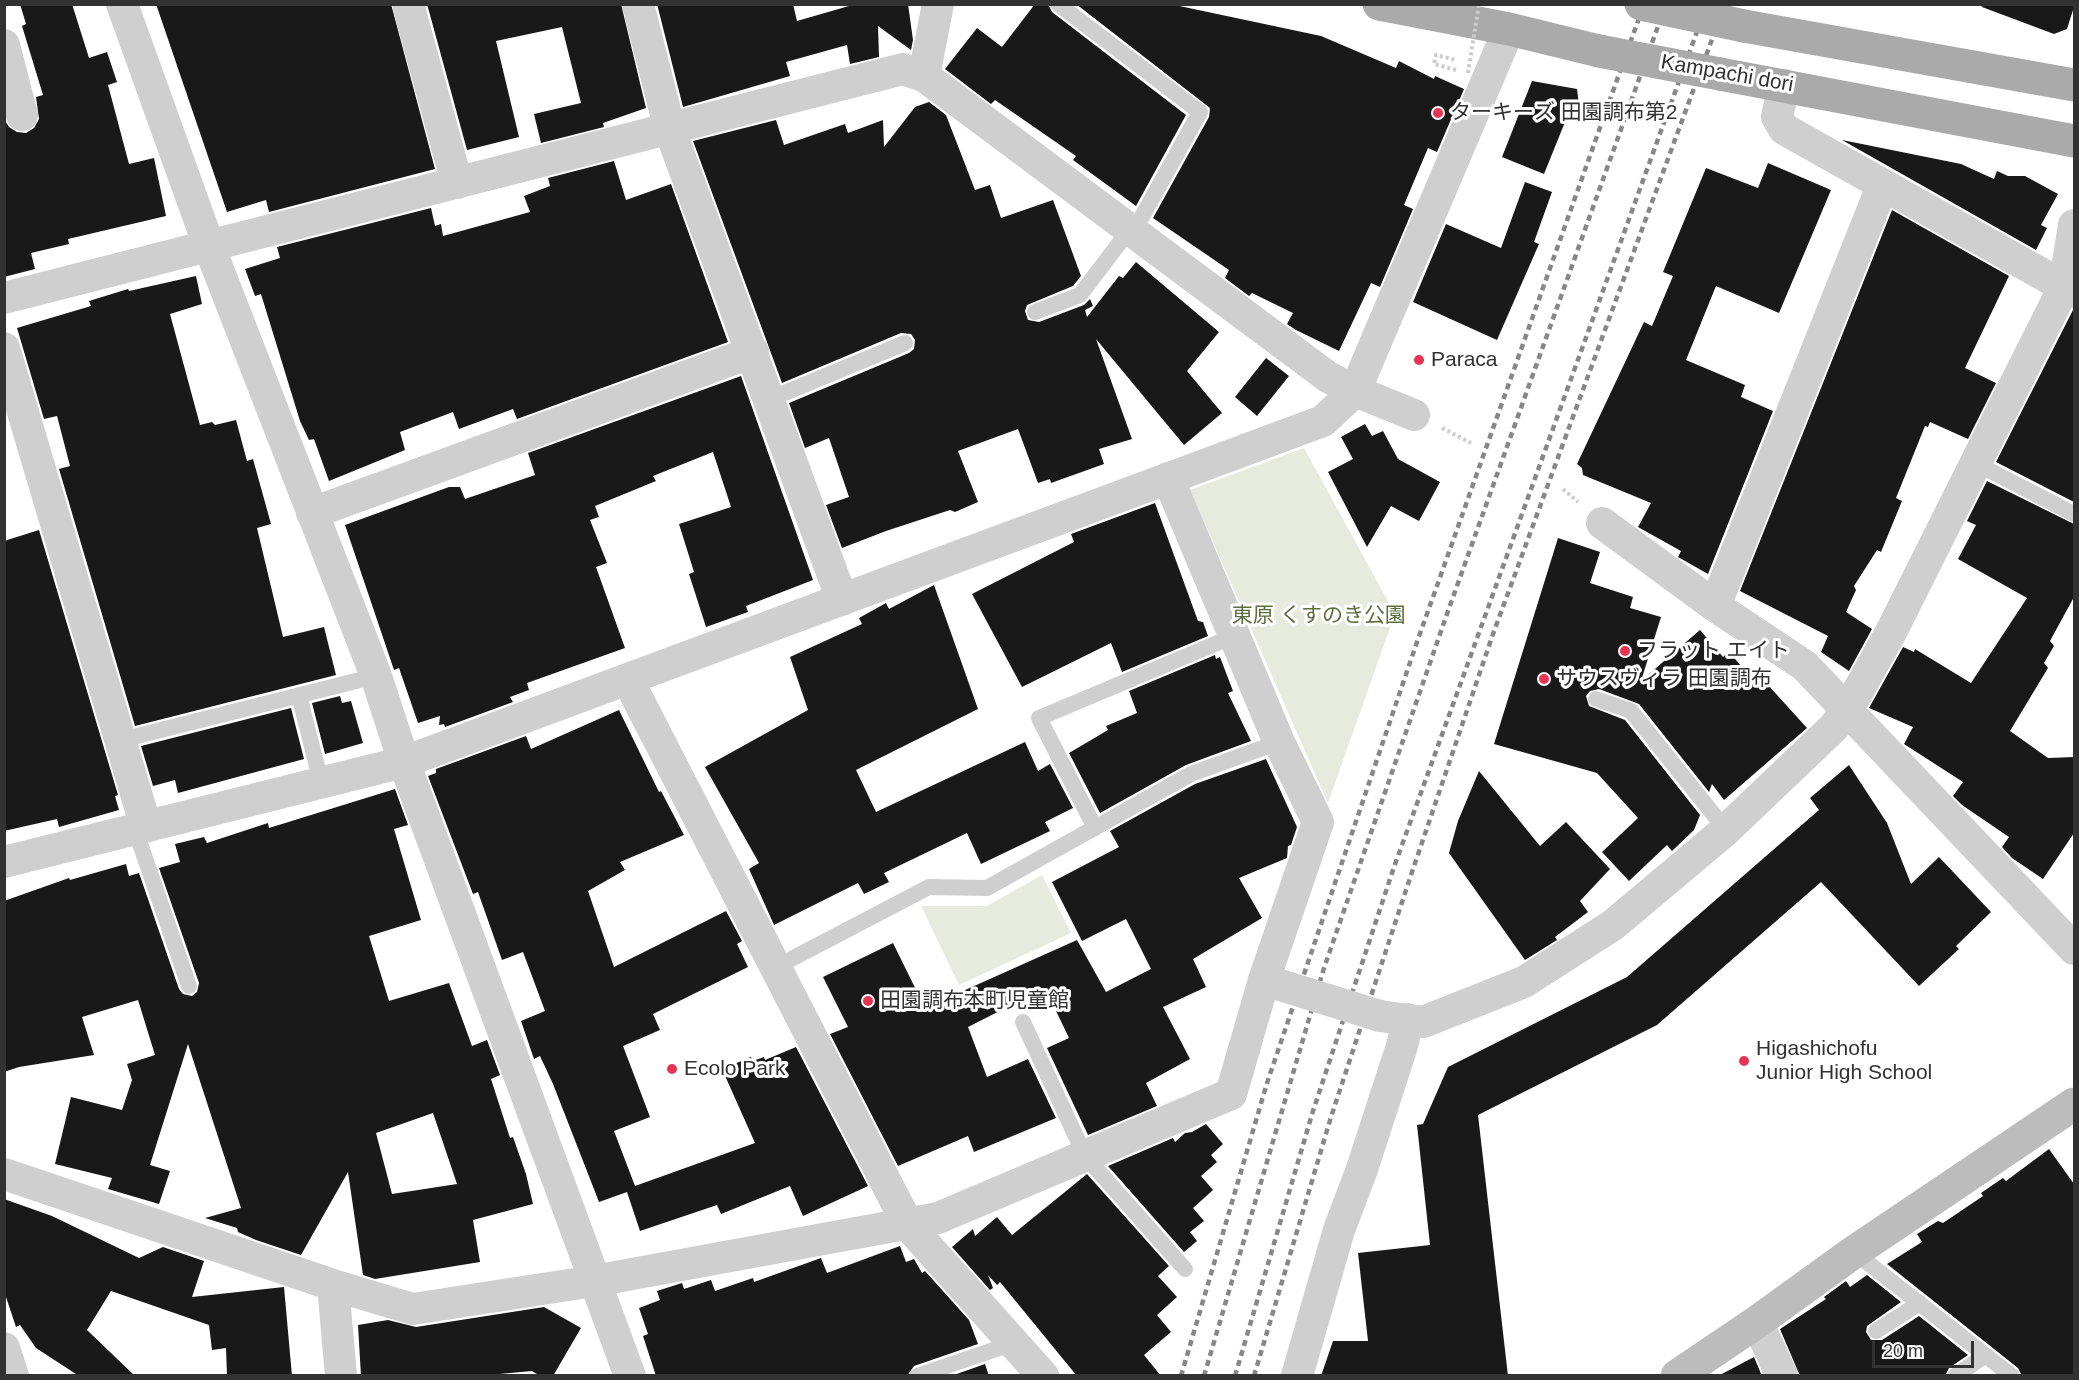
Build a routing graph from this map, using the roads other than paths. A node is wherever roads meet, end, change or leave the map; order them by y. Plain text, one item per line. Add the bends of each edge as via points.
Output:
1 (122, 4) edge
2 (408, 4) edge
3 (638, 4) edge
4 (938, 4) edge
5 (1058, 4) edge
6 (1379, 4) edge
7 (1641, 4) edge
8 (1509, 29) junction
9 (4, 45) edge
10 (924, 76) junction
11 (1784, 85) junction
12 (2074, 85) edge
13 (22, 115) dead end
14 (670, 130) junction
15 (2074, 141) edge
16 (458, 183) junction
17 (1883, 184) junction
18 (2074, 225) edge
19 (1134, 231) junction
20 (209, 246) junction
21 (2069, 289) edge
22 (4, 298) edge
23 (1035, 312) dead end
24 (905, 343) dead end
25 (4, 348) edge
26 (753, 352) junction
27 (1354, 391) junction
28 (770, 399) junction
29 (1414, 415) dead end
30 (1975, 463) junction
31 (1168, 478) junction
32 (312, 513) junction
33 (2074, 514) edge
34 (1602, 523) dead end
35 (842, 600) junction
36 (1715, 606) junction
37 (1234, 636) junction
38 (376, 676) junction
39 (628, 680) junction
40 (299, 695) junction
41 (1596, 699) dead end
42 (1848, 709) junction
43 (121, 740) junction
44 (1279, 742) junction
45 (404, 762) junction
46 (321, 782) junction
47 (141, 828) junction
48 (1095, 828) junction
49 (1726, 830) junction
50 (4, 862) edge
51 (2074, 949) edge
52 (776, 967) junction
53 (1264, 980) junction
54 (189, 986) dead end
55 (1394, 1017) junction
56 (1023, 1022) dead end
57 (2074, 1104) edge
58 (1085, 1156) junction
59 (4, 1174) edge
60 (908, 1225) junction
61 (1854, 1252) junction
62 (1185, 1269) dead end
63 (594, 1281) junction
64 (333, 1285) junction
65 (1920, 1304) junction
66 (1757, 1322) junction
67 (1876, 1331) dead end
68 (1014, 1343) junction
69 (4, 1348) edge
70 (1986, 1355) junction
71 (13, 1376) edge
72 (341, 1376) edge
73 (630, 1376) edge
74 (918, 1376) edge
75 (1043, 1376) edge
76 (1298, 1376) edge
77 (1677, 1376) edge
78 (1782, 1376) edge
79 (1955, 1376) edge
80 (2012, 1376) edge

1 - 20 street
2 - 16 street
3 - 14 street
4 - 10 street
5 - 19 lane via 1200,112
6 - 8 main road, Kampachi dori
7 - 12 main road, bridge
8 - 11 main road, Kampachi dori, bridge via 1599,51
8 - 27 street
9 - 13 street
10 - 14 street via 903,69
10 - 19 street
11 - 15 main road, Kampachi dori
11 - 17 street via 1777,117 1784,129
14 - 16 street
14 - 26 street
16 - 20 street
17 - 21 street
17 - 36 street
18 - 21 street
19 - 23 lane via 1080,295
19 - 27 street via 1328,376
20 - 22 street
20 - 32 street
21 - 30 street
24 - 28 lane
25 - 43 street
26 - 28 street
26 - 32 street
27 - 29 street
27 - 31 street via 1323,421
28 - 35 street
30 - 33 lane
30 - 42 street
31 - 35 street
31 - 37 street
32 - 38 street
34 - 36 street
35 - 39 street
36 - 42 street via 1805,666
37 - 44 street
37 - 48 lane via 1039,718
38 - 40 lane
38 - 45 street
39 - 45 street
39 - 52 street
40 - 43 lane
40 - 46 lane
41 - 49 lane via 1631,711
42 - 49 street
42 - 51 street
43 - 47 street
44 - 48 lane via 1191,774
44 - 53 street via 1318,822
45 - 46 street
45 - 63 street
46 - 47 street
47 - 50 street
47 - 54 lane
48 - 52 lane via 987,888 929,887
49 - 55 street via 1613,925 1524,982 1424,1022
52 - 60 street
53 - 55 street, bridge
53 - 58 street via 1231,1094
55 - 76 street via 1402,1046 1339,1230
56 - 58 lane
57 - 61 street
58 - 60 street via 938,1218
58 - 62 lane
59 - 64 street
60 - 63 street
60 - 68 street
61 - 65 lane
61 - 66 street
63 - 64 street via 413,1309
63 - 73 street
64 - 72 street
65 - 67 lane
65 - 70 lane
66 - 77 street
66 - 78 street
68 - 74 lane
68 - 75 street
69 - 71 street
70 - 79 lane
70 - 80 lane

